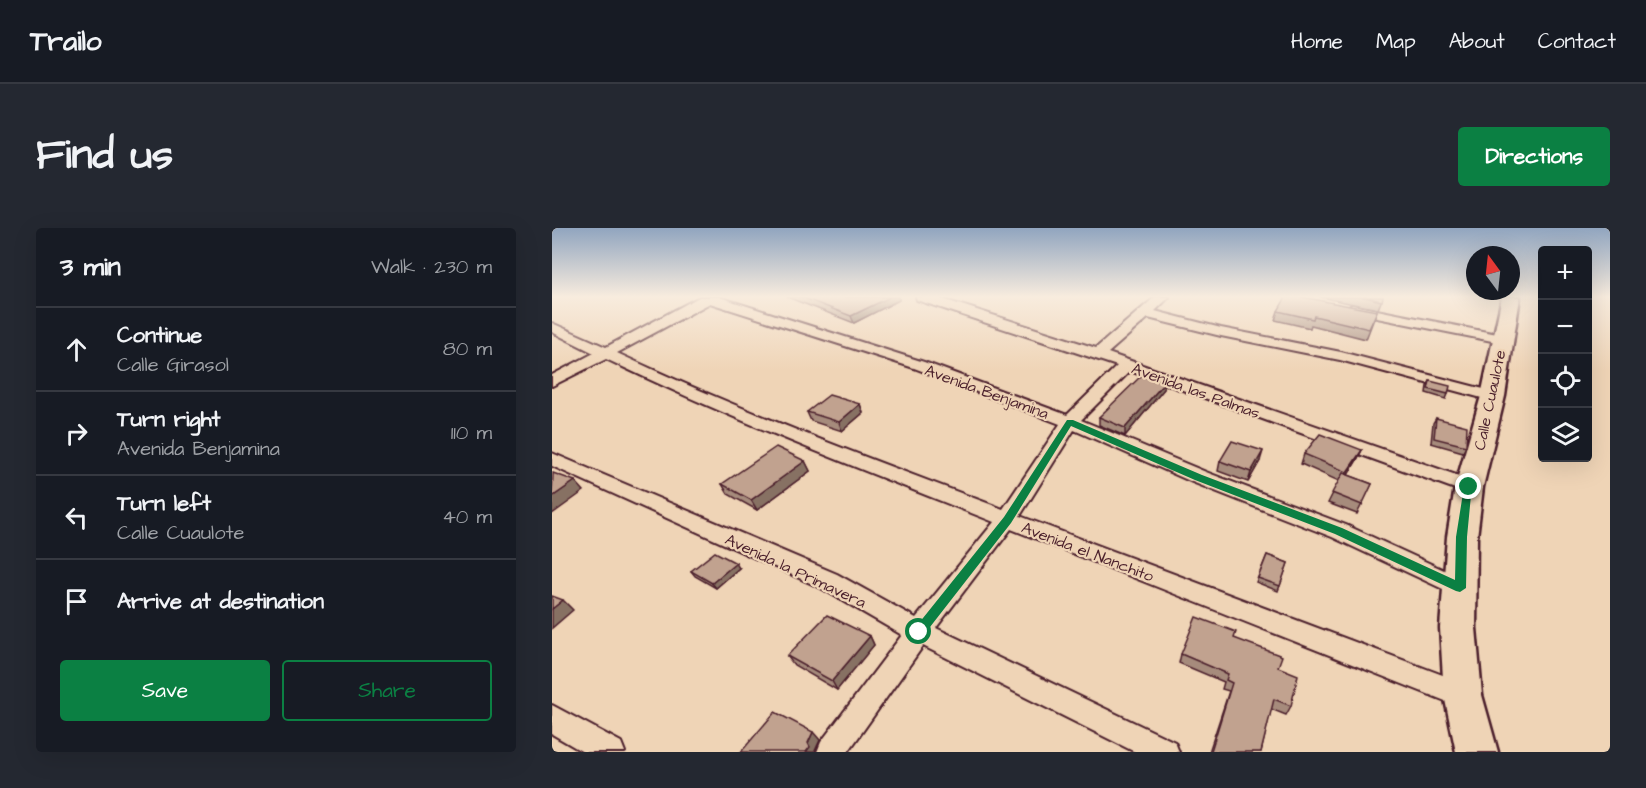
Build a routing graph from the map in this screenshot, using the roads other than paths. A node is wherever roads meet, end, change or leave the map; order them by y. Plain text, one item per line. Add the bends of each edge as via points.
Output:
1 (665, 321) edge
2 (782, 321) edge
3 (998, 321) edge
4 (1136, 321) edge
5 (1179, 321) edge
6 (1414, 321) edge
7 (1506, 321) edge
8 (552, 327) edge
9 (1502, 339) junction
10 (605, 354) junction
11 (1098, 354) junction
12 (1126, 366) junction
13 (552, 381) edge
14 (1493, 396) junction
15 (1070, 422) junction
16 (552, 459) edge
17 (1469, 487) junction
18 (1007, 520) junction
19 (1460, 588) junction
20 (919, 632) junction
21 (1463, 695) junction
22 (552, 719) edge
23 (611, 752) edge
24 (831, 752) edge
25 (1165, 752) edge
26 (1477, 752) edge

1 - 10 street
2 - 15 street, Avenida Benjamina via 919,365
3 - 11 street, Avenida las Palmas
4 - 11 street
5 - 14 street via 1341,356
6 - 9 street
7 - 9 street, Calle Cuaulote
8 - 10 street, Avenida el Nanchito
9 - 14 street, Calle Cuaulote
10 - 13 street
10 - 18 street, Avenida el Nanchito via 813,444
11 - 12 street, Avenida las Palmas
12 - 15 street
12 - 17 street, Avenida las Palmas
14 - 17 street, Calle Cuaulote
15 - 18 street
15 - 19 street, Avenida Benjamina via 1339,531
16 - 20 street, Avenida la Primavera via 829,581
17 - 19 street, Calle Cuaulote
18 - 20 street
18 - 21 street, Avenida el Nanchito
19 - 21 street, Calle Cuaulote via 1458,628
20 - 24 street
20 - 25 street, Avenida la Primavera
21 - 26 street, Calle Cuaulote
22 - 23 street

